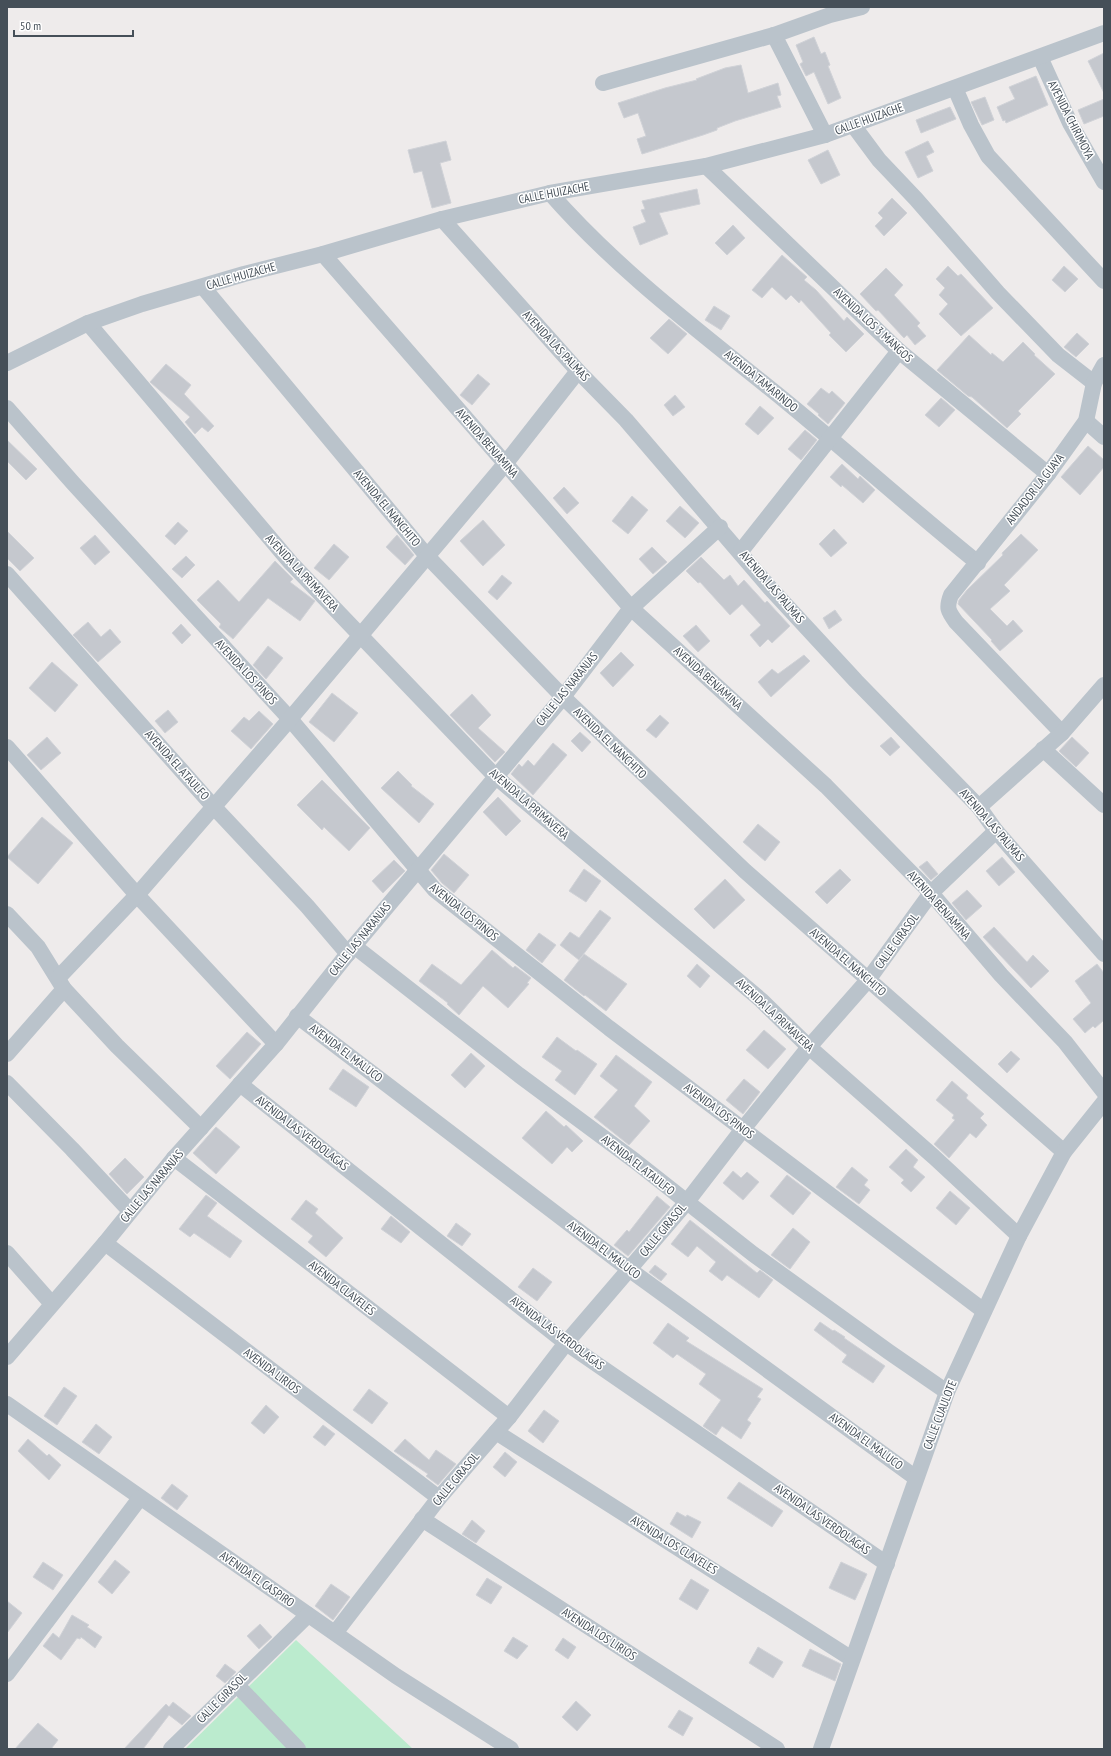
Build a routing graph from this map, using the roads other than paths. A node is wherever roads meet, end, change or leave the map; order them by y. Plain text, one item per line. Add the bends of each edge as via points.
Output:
1 (862, 7) edge
2 (1104, 33) edge
3 (774, 35) junction
4 (1040, 57) junction
5 (603, 83) dead end
6 (955, 88) junction
7 (853, 125) junction
8 (824, 135) junction
9 (706, 166) junction
10 (1104, 182) edge
11 (550, 193) junction
12 (442, 219) junction
13 (323, 254) junction
14 (1104, 281) edge
15 (203, 287) junction
16 (88, 323) junction
17 (899, 351) junction
18 (7, 363) edge
19 (1104, 365) edge
20 (578, 371) junction
21 (1094, 383) junction
22 (7, 408) edge
23 (1086, 421) junction
24 (1104, 437) edge
25 (831, 438) junction
26 (505, 464) junction
27 (1048, 474) junction
28 (720, 527) junction
29 (741, 551) junction
30 (428, 556) junction
31 (978, 563) junction
32 (7, 574) edge
33 (631, 608) junction
34 (360, 634) junction
35 (1104, 686) edge
36 (563, 697) junction
37 (290, 719) junction
38 (1062, 733) junction
39 (7, 747) edge
40 (1043, 749) junction
41 (496, 777) junction
42 (1104, 805) edge
43 (214, 806) junction
44 (979, 807) junction
45 (996, 832) junction
46 (417, 870) junction
47 (931, 894) junction
48 (136, 895) junction
49 (7, 914) edge
50 (351, 950) junction
51 (1104, 954) edge
52 (868, 980) junction
53 (62, 983) junction
54 (297, 1016) junction
55 (276, 1044) junction
56 (809, 1047) junction
57 (7, 1054) edge
58 (7, 1083) edge
59 (240, 1084) junction
60 (1104, 1092) edge
61 (1104, 1102) edge
62 (201, 1128) junction
63 (742, 1129) junction
64 (1064, 1152) junction
65 (174, 1158) junction
66 (686, 1202) junction
67 (130, 1211) junction
68 (1019, 1236) junction
69 (105, 1243) junction
70 (7, 1253) edge
71 (630, 1270) junction
72 (52, 1304) junction
73 (984, 1311) junction
74 (566, 1343) junction
75 (7, 1357) edge
76 (947, 1392) junction
77 (7, 1404) edge
78 (509, 1417) junction
79 (496, 1432) junction
80 (916, 1478) junction
81 (140, 1498) junction
82 (439, 1498) junction
83 (422, 1520) junction
84 (887, 1564) junction
85 (308, 1615) junction
86 (335, 1633) junction
87 (852, 1659) junction
88 (7, 1674) edge
89 (236, 1684) junction
90 (171, 1749) edge
91 (298, 1749) edge
92 (511, 1749) edge
93 (777, 1749) edge
94 (821, 1749) edge

1 - 3 street via 830,15
2 - 4 street, CALLE HUIZACHE
3 - 5 street
3 - 8 street
4 - 6 street, CALLE HUIZACHE
4 - 10 street, AVENIDA CHIRIMOYA via 1070,122
6 - 7 street, CALLE HUIZACHE
6 - 14 street via 988,156
7 - 8 street, CALLE HUIZACHE
7 - 21 street via 879,160 998,294 1058,355
8 - 9 street, CALLE HUIZACHE
9 - 11 street, CALLE HUIZACHE
9 - 17 street, AVENIDA LOS 3 MANGOS
11 - 12 street, CALLE HUIZACHE
11 - 25 street, AVENIDA TAMARINDO via 576,223 637,280
12 - 13 street, CALLE HUIZACHE
12 - 20 street, AVENIDA LAS PALMAS
13 - 15 street, CALLE HUIZACHE
13 - 26 street, AVENIDA BENJAMINA
15 - 16 street, CALLE HUIZACHE
15 - 30 street, AVENIDA EL NANCHITO
16 - 18 street, CALLE HUIZACHE
16 - 34 street, AVENIDA LA PRIMAVERA via 291,563
17 - 25 street
17 - 27 street, AVENIDA LOS 3 MANGOS
19 - 21 street, ANDADOR LA GUAYA
20 - 26 street
20 - 28 street, AVENIDA LAS PALMAS via 626,420
21 - 23 street, ANDADOR LA GUAYA
22 - 37 street, AVENIDA LOS PINOS
23 - 24 street
23 - 27 street, ANDADOR LA GUAYA
25 - 29 street
25 - 31 street, AVENIDA TAMARINDO
26 - 30 street
26 - 33 street, AVENIDA BENJAMINA
27 - 31 street, ANDADOR LA GUAYA
28 - 29 street, AVENIDA LAS PALMAS
28 - 33 street, CALLE LAS NARANJAS
29 - 44 street, AVENIDA LAS PALMAS via 770,588
30 - 34 street
30 - 36 street, AVENIDA EL NANCHITO
31 - 38 street, ANDADOR LA GUAYA via 951,595 947,604 949,613
32 - 43 street, AVENIDA EL ATAULFO
33 - 36 street, CALLE LAS NARANJAS
33 - 47 street, AVENIDA BENJAMINA via 826,786
34 - 37 street
34 - 41 street, AVENIDA LA PRIMAVERA
35 - 38 street
36 - 41 street, CALLE LAS NARANJAS
36 - 52 street, AVENIDA EL NANCHITO via 745,871
37 - 43 street
37 - 46 street, AVENIDA LOS PINOS
38 - 40 street
39 - 48 street
40 - 42 street
40 - 44 street
41 - 46 street, CALLE LAS NARANJAS
41 - 56 street, AVENIDA LA PRIMAVERA via 761,1000
43 - 48 street
43 - 50 street, AVENIDA EL ATAULFO
44 - 45 street, AVENIDA LAS PALMAS
45 - 47 street, CALLE GIRASOL
45 - 51 street, AVENIDA LAS PALMAS
46 - 50 street, CALLE LAS NARANJAS
46 - 63 street, AVENIDA LOS PINOS via 435,890 544,977
47 - 52 street, CALLE GIRASOL
47 - 60 street, AVENIDA BENJAMINA via 1001,975 1066,1042
48 - 53 street
48 - 55 street
49 - 53 street via 38,947
50 - 54 street, CALLE LAS NARANJAS
50 - 66 street, AVENIDA EL ATAULFO via 635,1161
52 - 56 street, CALLE GIRASOL
52 - 64 street, AVENIDA EL NANCHITO
53 - 57 street
53 - 62 street via 117,1046
54 - 55 street, CALLE LAS NARANJAS
54 - 71 street, AVENIDA EL MALUCO
55 - 59 street, CALLE LAS NARANJAS
56 - 63 street, CALLE GIRASOL
56 - 68 street, AVENIDA LA PRIMAVERA
58 - 67 street
59 - 62 street, CALLE LAS NARANJAS
59 - 74 street, AVENIDA LAS VERDOLAGAS
61 - 64 street, CALLE CUAULOTE
62 - 65 street, CALLE LAS NARANJAS
63 - 66 street, CALLE GIRASOL
63 - 73 street, AVENIDA LOS PINOS
64 - 68 street, CALLE CUAULOTE
65 - 67 street, CALLE LAS NARANJAS
65 - 78 street, AVENIDA CLAVELES
66 - 71 street, CALLE GIRASOL
66 - 76 street, AVENIDA EL ATAULFO via 773,1268
67 - 69 street, CALLE LAS NARANJAS
68 - 73 street, CALLE CUAULOTE
69 - 72 street, CALLE LAS NARANJAS
69 - 82 street, AVENIDA LIRIOS
70 - 72 street
71 - 74 street, CALLE GIRASOL
71 - 80 street, AVENIDA EL MALUCO
72 - 75 street, CALLE LAS NARANJAS
73 - 76 street, CALLE CUAULOTE
74 - 78 street, CALLE GIRASOL
74 - 84 street, AVENIDA LAS VERDOLAGAS
76 - 80 street, CALLE CUAULOTE
77 - 81 street, AVENIDA EL CASPIRO
78 - 79 street, CALLE GIRASOL
79 - 82 street, CALLE GIRASOL
79 - 87 street, AVENIDA LOS CLAVELES
80 - 84 street, CALLE CUAULOTE
81 - 85 street, AVENIDA EL CASPIRO
81 - 88 street
82 - 83 street, CALLE GIRASOL
83 - 86 street, CALLE GIRASOL
83 - 93 street, AVENIDA LOS LIRIOS
84 - 87 street, CALLE CUAULOTE
85 - 86 street, AVENIDA EL CASPIRO
85 - 89 street, CALLE GIRASOL
86 - 92 street, AVENIDA EL CASPIRO via 396,1676
87 - 94 street, CALLE CUAULOTE
89 - 90 street, CALLE GIRASOL
89 - 91 street

